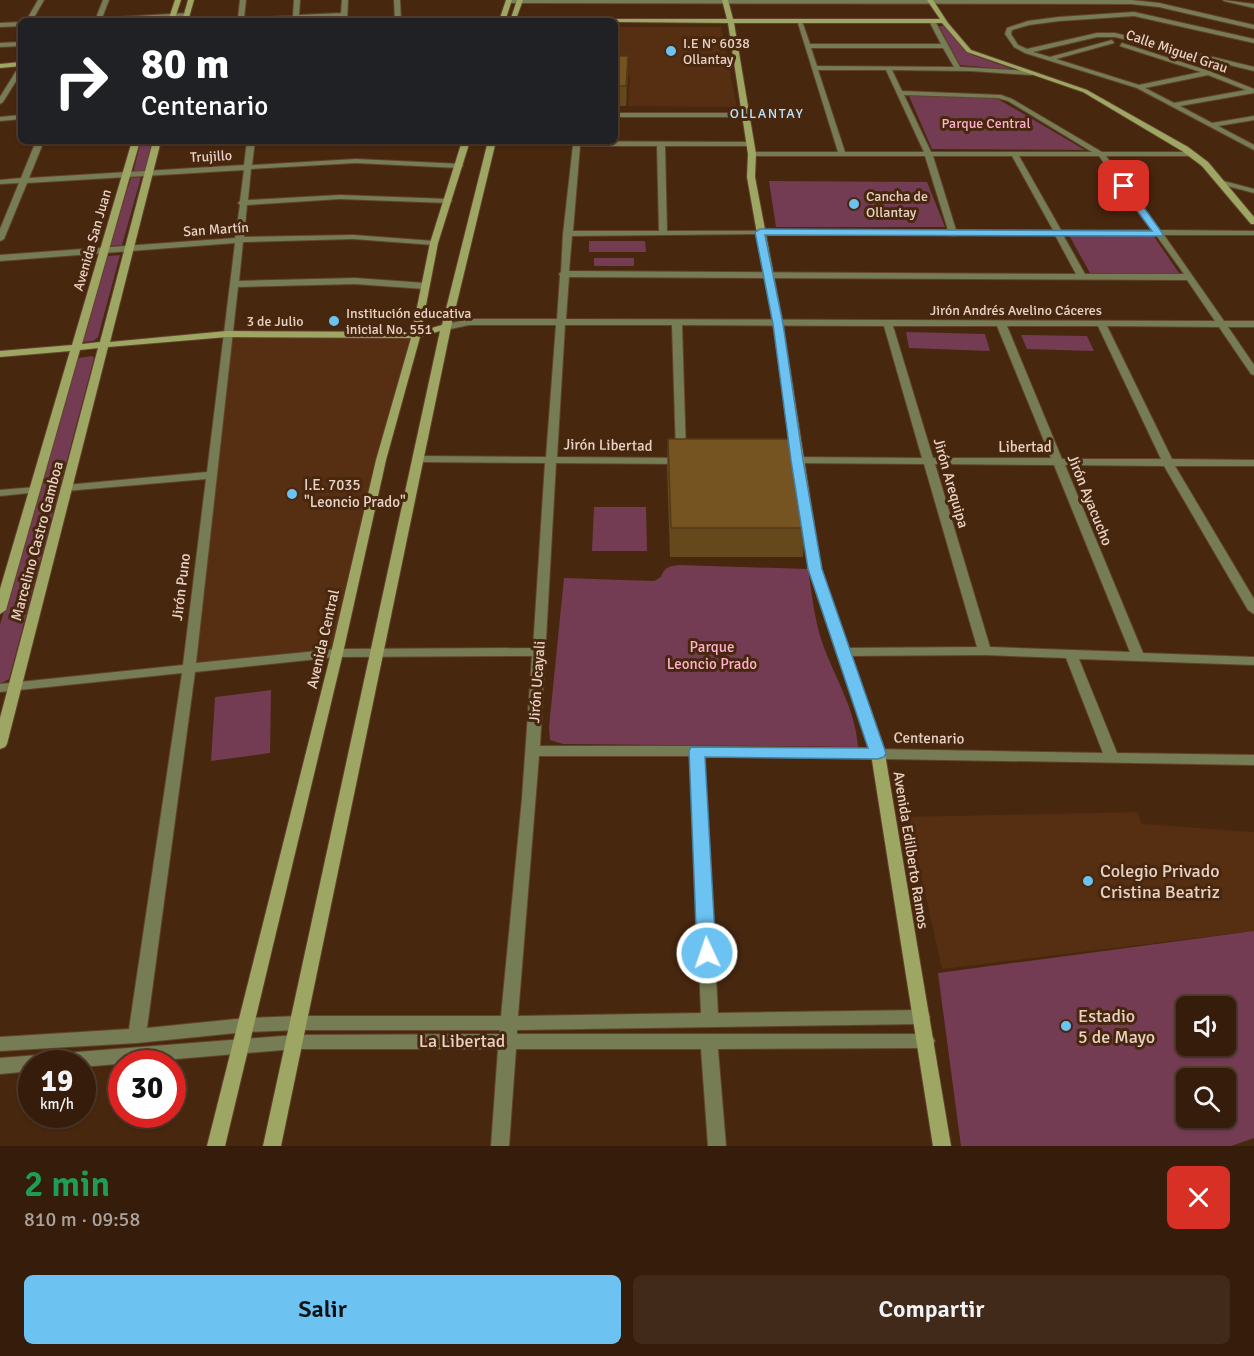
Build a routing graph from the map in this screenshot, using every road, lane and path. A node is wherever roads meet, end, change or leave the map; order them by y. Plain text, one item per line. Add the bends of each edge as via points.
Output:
1 (41, 0) edge
2 (106, 0) edge
3 (178, 0) edge
4 (190, 0) edge
5 (243, 0) edge
6 (297, 0) edge
7 (345, 0) edge
8 (397, 0) edge
9 (509, 0) edge
10 (520, 0) edge
11 (725, 0) edge
12 (1172, 0) edge
13 (1226, 0) edge
14 (596, 1) edge
15 (661, 1) edge
16 (857, 1) edge
17 (931, 1) edge
18 (1001, 1) edge
19 (1130, 1) edge
20 (1159, 5) junction
21 (1253, 5) edge
22 (296, 17) junction
23 (31, 18) edge
24 (99, 18) edge
25 (172, 18) edge
26 (186, 18) edge
27 (242, 18) edge
28 (278, 18) edge
29 (345, 18) edge
30 (398, 18) edge
31 (502, 18) edge
32 (514, 18) edge
33 (618, 23) edge
34 (630, 23) junction
35 (732, 23) junction
36 (799, 23) junction
37 (933, 23) junction
38 (945, 23) junction
39 (18, 24) edge
40 (0, 25) edge
41 (618, 25) edge
42 (1254, 27) edge
43 (1114, 39) junction
44 (1254, 41) edge
45 (18, 44) edge
46 (0, 45) edge
47 (807, 46) junction
48 (946, 46) junction
49 (1027, 52) junction
50 (1051, 58) junction
51 (0, 66) edge
52 (18, 66) edge
53 (814, 68) junction
54 (888, 68) junction
55 (958, 69) junction
56 (1254, 69) edge
57 (18, 71) edge
58 (1207, 72) junction
59 (1031, 73) junction
60 (1139, 87) junction
61 (1254, 91) edge
62 (899, 93) junction
63 (0, 102) edge
64 (1174, 105) junction
65 (618, 109) edge
66 (745, 112) junction
67 (618, 115) edge
68 (18, 117) edge
69 (1254, 118) edge
70 (0, 119) edge
71 (1211, 125) junction
72 (618, 143) edge
73 (39, 144) edge
74 (135, 144) edge
75 (156, 144) edge
76 (251, 144) edge
77 (465, 144) edge
78 (492, 144) edge
79 (577, 144) edge
80 (662, 144) junction
81 (1254, 148) edge
82 (751, 149) junction
83 (928, 153) junction
84 (1014, 153) junction
85 (842, 154) junction
86 (1101, 154) junction
87 (1192, 154) junction
88 (459, 166) junction
89 (248, 167) junction
90 (148, 173) junction
91 (126, 174) junction
92 (22, 180) junction
93 (1219, 181) junction
94 (0, 182) edge
95 (1254, 190) edge
96 (448, 201) junction
97 (242, 203) junction
98 (1254, 222) edge
99 (760, 232) junction
100 (1254, 233) edge
101 (567, 234) junction
102 (663, 234) junction
103 (953, 234) junction
104 (1059, 234) junction
105 (1158, 234) junction
106 (0, 239) edge
107 (238, 240) junction
108 (434, 243) junction
109 (128, 249) junction
110 (102, 251) junction
111 (0, 258) edge
112 (563, 274) junction
113 (769, 275) junction
114 (1082, 276) junction
115 (1190, 277) junction
116 (233, 284) junction
117 (425, 286) junction
118 (560, 323) junction
119 (677, 324) junction
120 (778, 324) junction
121 (888, 324) junction
122 (1001, 324) junction
123 (1101, 324) junction
124 (1222, 324) junction
125 (1254, 324) edge
126 (446, 327) junction
127 (227, 334) junction
128 (416, 335) junction
129 (102, 345) junction
130 (76, 347) junction
131 (0, 354) edge
132 (1254, 372) edge
133 (419, 459) junction
134 (551, 460) junction
135 (774, 460) edge
136 (797, 460) junction
137 (929, 462) junction
138 (1059, 462) junction
139 (1168, 463) junction
140 (1254, 463) edge
141 (211, 475) junction
142 (66, 488) junction
143 (35, 490) junction
144 (0, 493) edge
145 (0, 610) edge
146 (1254, 610) edge
147 (985, 651) junction
148 (539, 652) junction
149 (844, 652) junction
150 (337, 653) junction
151 (1070, 653) junction
152 (377, 654) junction
153 (1138, 655) junction
154 (1254, 661) edge
155 (189, 667) junction
156 (15, 686) junction
157 (0, 688) edge
158 (0, 744) edge
159 (532, 751) junction
160 (697, 751) junction
161 (878, 753) junction
162 (1112, 758) junction
163 (1254, 760) edge
164 (921, 1017) junction
165 (710, 1020) junction
166 (299, 1023) junction
167 (246, 1025) junction
168 (507, 1032) junction
169 (136, 1036) junction
170 (926, 1041) junction
171 (295, 1042) junction
172 (710, 1042) junction
173 (0, 1044) edge
174 (241, 1045) junction
175 (0, 1066) edge
176 (216, 1146) edge
177 (272, 1146) edge
178 (500, 1146) edge
179 (717, 1146) edge
180 (942, 1146) edge

1 - 23 street
2 - 24 street
3 - 25 main road
4 - 26 main road
5 - 27 street
6 - 22 street
7 - 29 street
8 - 30 street
9 - 10 street
9 - 31 main road
10 - 14 street
10 - 32 main road
11 - 15 street
11 - 16 street
11 - 35 main road, Avenida Edilberto Ramos
12 - 20 street
13 - 21 street
14 - 15 street
16 - 17 street
17 - 18 street
17 - 38 main road
18 - 19 street
19 - 20 street
20 - 42 street
22 - 28 street
22 - 29 street
25 - 26 street
33 - 34 main road
34 - 35 main road
34 - 41 main road
35 - 36 main road
35 - 66 main road, Avenida Edilberto Ramos
36 - 37 main road
36 - 47 street
37 - 38 main road
37 - 48 street
38 - 59 main road via 969,51
39 - 40 street
43 - 49 street, Calle Miguel Grau via 1092,36
43 - 50 street
43 - 56 street
43 - 58 street, Calle Miguel Grau
44 - 49 street via 1144,15 1122,14 1028,23 1010,29 1008,34 1016,46
45 - 46 street
47 - 48 street
47 - 53 street
48 - 55 street
49 - 50 street
50 - 60 street
51 - 52 main road
53 - 54 street
53 - 85 street
54 - 55 street
54 - 62 street
55 - 59 street
57 - 63 street
58 - 60 street
58 - 61 street, Calle Miguel Grau
59 - 87 main road via 1085,91
60 - 64 street
61 - 64 street
62 - 83 street
62 - 86 street via 987,94 1010,100
64 - 71 street
65 - 66 street
66 - 67 street
66 - 82 main road, Avenida Edilberto Ramos
68 - 70 street
69 - 71 street
71 - 81 street
72 - 80 street
73 - 92 street
74 - 91 main road, Avenida San Juan
75 - 90 main road
76 - 89 street, Jirón Puno
77 - 88 main road, Avenida Central
78 - 126 main road
79 - 101 street, Jirón Ucayali
80 - 82 street
80 - 102 street
82 - 85 street
82 - 99 main road, Avenida Edilberto Ramos via 751,177
83 - 84 street
83 - 85 street
83 - 103 street
84 - 86 street
84 - 104 street
86 - 87 street
86 - 105 street
87 - 93 main road
88 - 89 street, Trujillo via 356,161
88 - 96 main road, Avenida Central
89 - 90 street, Trujillo
89 - 97 street, Jirón Puno
90 - 91 street, Trujillo
90 - 109 main road
91 - 92 street, Trujillo
91 - 110 main road, Avenida San Juan
92 - 94 street, Trujillo
92 - 106 street
93 - 95 street
93 - 98 main road
96 - 97 street via 340,197
96 - 108 main road, Avenida Central
97 - 107 street, Jirón Puno
99 - 102 street
99 - 103 street
99 - 113 main road, Avenida Edilberto Ramos
100 - 105 street
101 - 102 street
101 - 112 street, Jirón Ucayali
103 - 104 street
104 - 105 street
104 - 114 street
105 - 115 street
107 - 108 street, San Martín via 353,237
107 - 109 street, San Martín
107 - 116 street, Jirón Puno
108 - 117 main road, Avenida Central
109 - 110 street, San Martín
109 - 129 main road
110 - 111 street, San Martín
110 - 130 main road, Avenida San Juan
112 - 113 street
112 - 118 street, Jirón Ucayali
113 - 114 street
113 - 120 main road, Avenida Edilberto Ramos
114 - 115 street
115 - 124 street
116 - 117 street via 355,281
116 - 127 street, Jirón Puno
117 - 128 main road, Avenida Central
118 - 119 street, Jirón Andrés Avelino Cáceres
118 - 126 street, Jirón Andrés Avelino Cáceres via 469,322
118 - 134 street, Jirón Ucayali
119 - 120 street, Jirón Andrés Avelino Cáceres
119 - 134 street, Jirón Libertad via 687,461
120 - 121 street, Jirón Andrés Avelino Cáceres
120 - 136 main road, Avenida Edilberto Ramos
121 - 122 street, Jirón Andrés Avelino Cáceres
121 - 137 street, Jirón Arequipa
122 - 123 street, Jirón Andrés Avelino Cáceres
122 - 138 street, Jirón Ayacucho
123 - 124 street, Jirón Andrés Avelino Cáceres
123 - 139 street
124 - 125 street, Jirón Andrés Avelino Cáceres
124 - 132 street
126 - 128 main road, 3 de Julio
126 - 133 main road
127 - 128 main road, 3 de Julio
127 - 129 main road, 3 de Julio
127 - 141 street, Jirón Puno
128 - 150 main road, Avenida Central via 381,460
129 - 130 main road, 3 de Julio
129 - 142 main road, Marcelino Castro Gamboa
130 - 131 main road, 3 de Julio
130 - 143 main road, Marcelino Castro Gamboa
133 - 134 street, Jirón Libertad
133 - 152 main road
134 - 148 street, Jirón Ucayali
135 - 136 street
136 - 137 street, Libertad
136 - 149 main road, Avenida Edilberto Ramos via 815,569
137 - 138 street, Libertad
137 - 147 street, Jirón Arequipa
138 - 139 street, Libertad
138 - 153 street, Jirón Ayacucho
139 - 140 street, Libertad
139 - 146 street
141 - 142 street
141 - 155 street, Jirón Puno
142 - 156 main road, Marcelino Castro Gamboa
143 - 144 street
143 - 145 main road, Marcelino Castro Gamboa
147 - 149 street
147 - 151 street
148 - 152 street
148 - 159 street, Jirón Ucayali
149 - 161 main road, Avenida Edilberto Ramos
150 - 152 street
150 - 155 street
150 - 167 main road, Avenida Central
151 - 153 street
151 - 162 street
152 - 166 main road
153 - 154 street
155 - 156 street
155 - 169 street, Jirón Puno
156 - 157 street
156 - 158 main road, Marcelino Castro Gamboa
159 - 160 street, Centenario
159 - 168 street, Jirón Ucayali
160 - 161 street, Centenario
160 - 165 street
161 - 162 street, Centenario
161 - 164 main road, Avenida Edilberto Ramos
162 - 163 street, Centenario
164 - 165 street, La Libertad
164 - 170 main road, Avenida Edilberto Ramos
165 - 168 street, La Libertad
166 - 167 street, La Libertad
166 - 168 street, La Libertad
166 - 171 main road
167 - 169 street, La Libertad
167 - 174 main road, Avenida Central
168 - 171 street, La Libertad
168 - 172 street, La Libertad
168 - 178 street, Jirón Ucayali
169 - 173 street, La Libertad
170 - 172 street, La Libertad
170 - 180 main road, Avenida Edilberto Ramos
171 - 174 street, La Libertad
171 - 177 main road
172 - 179 street
174 - 175 street, La Libertad
174 - 176 main road, Avenida Central

